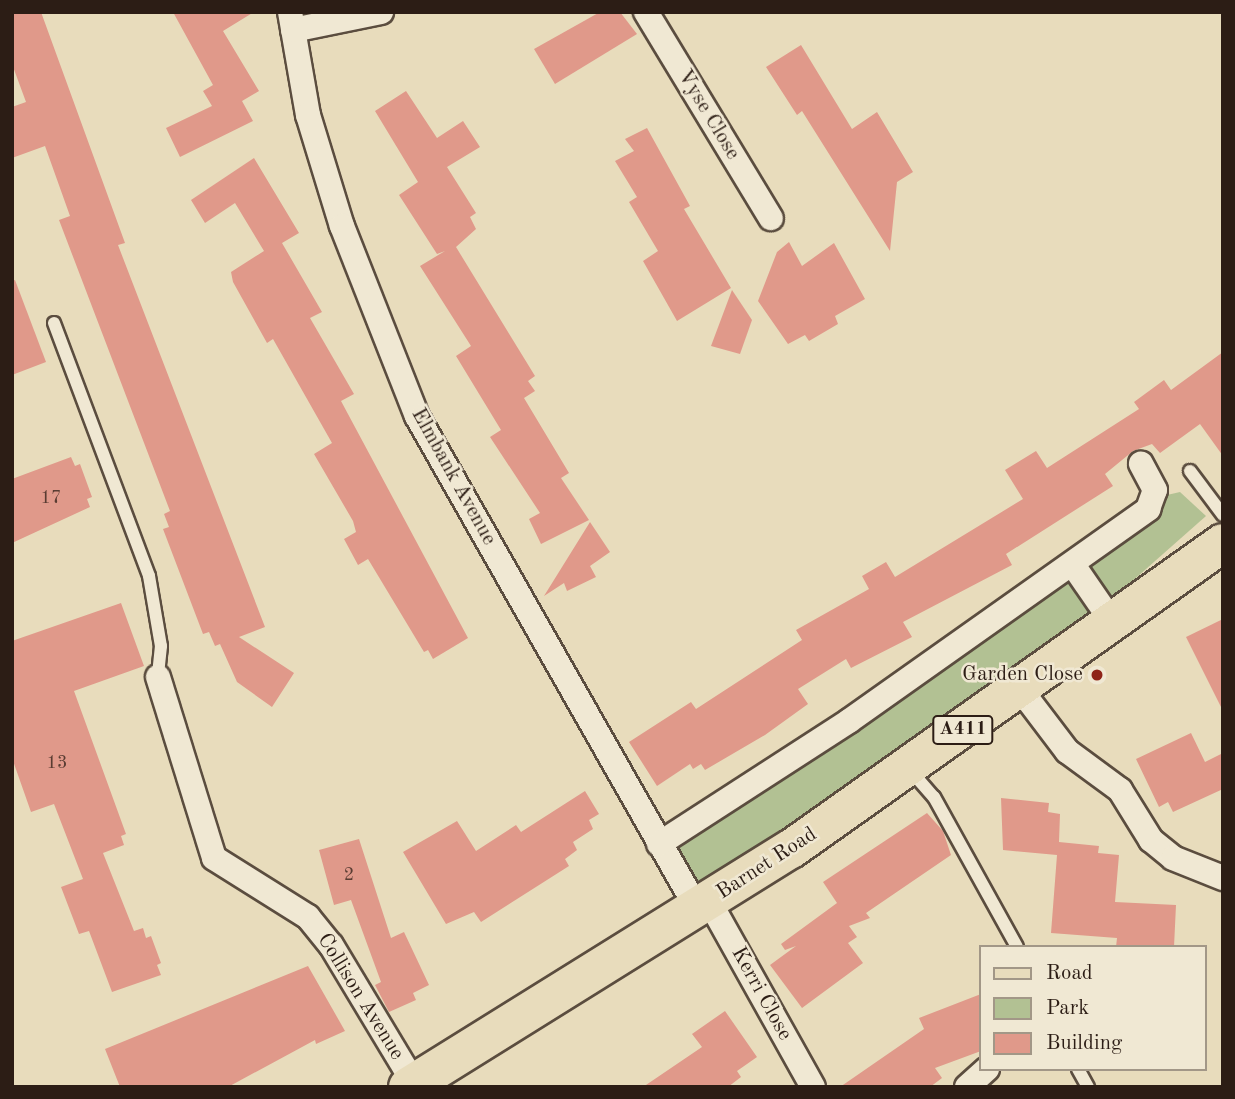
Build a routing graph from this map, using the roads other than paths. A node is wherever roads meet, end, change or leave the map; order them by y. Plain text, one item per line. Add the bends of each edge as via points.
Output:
1 (381, 12) edge
2 (646, 12) edge
3 (292, 21) edge
4 (771, 218) dead end
5 (54, 323) dead end
6 (1141, 464) dead end
7 (1190, 471) dead end
8 (1223, 515) edge
9 (1223, 542) edge
10 (1073, 565) junction
11 (1113, 623) junction
12 (158, 677) joint
13 (1020, 689) junction
14 (909, 768) junction
15 (659, 844) junction
16 (1223, 878) edge
17 (703, 905) junction
18 (1016, 945) edge
19 (985, 1071) edge
20 (1079, 1071) edge
21 (411, 1085) edge
22 (813, 1087) edge
23 (967, 1087) edge
24 (1088, 1087) edge

1 - 3 street
2 - 4 street, Vyse Close
3 - 15 street, Elmbank Avenue via 308,115 342,226 417,416
5 - 12 lane via 149,576 161,646
6 - 10 street via 1155,490 1149,509
7 - 8 lane
9 - 11 main road, Barnet Road / A411
10 - 11 street
10 - 15 street via 849,721
11 - 13 main road, Barnet Road / A411
12 - 21 street, Collison Avenue via 214,858 308,918 331,945
13 - 14 main road, Barnet Road / A411
13 - 16 street via 1067,751 1120,790 1151,841 1173,858
14 - 17 main road, Barnet Road / A411
14 - 18 lane via 934,797
15 - 17 street, Elmbank Avenue
17 - 21 main road, Barnet Road / A411
17 - 22 street, Kerri Close
19 - 23 street
20 - 24 lane

